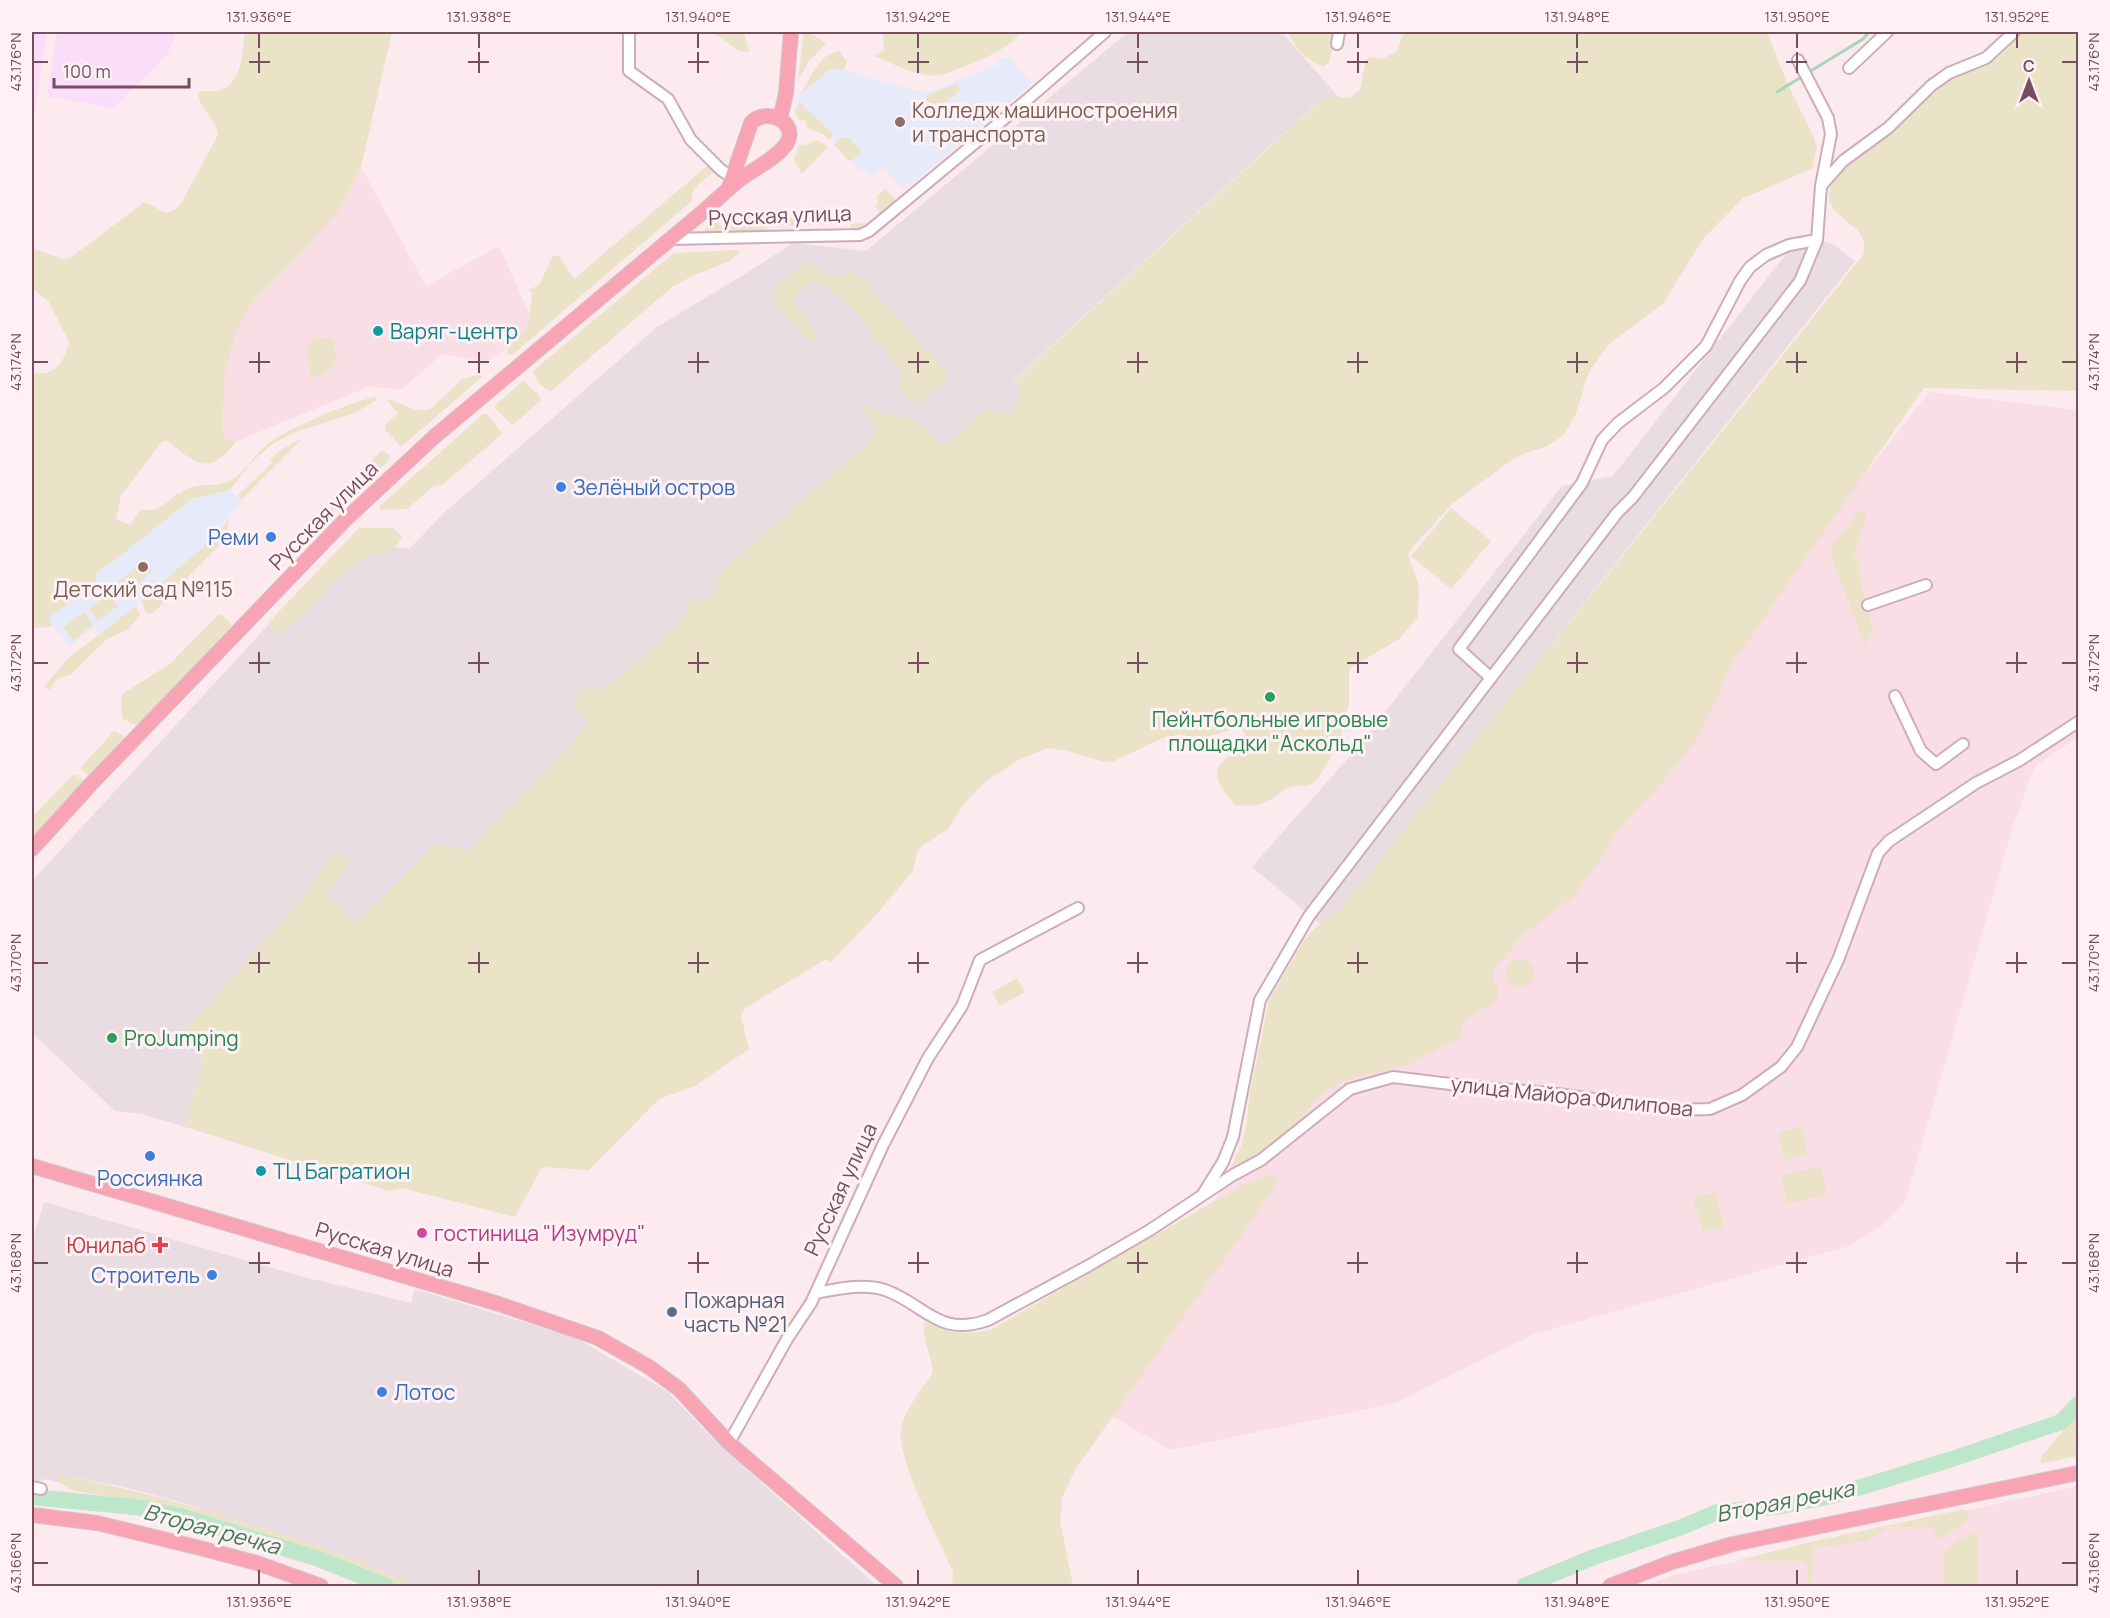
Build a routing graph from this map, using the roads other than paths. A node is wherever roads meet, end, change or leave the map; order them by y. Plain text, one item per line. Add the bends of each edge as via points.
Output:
1 (629, 32) edge
2 (791, 32) edge
3 (1105, 32) edge
4 (1339, 32) edge
5 (1887, 32) edge
6 (2014, 32) edge
7 (1337, 44) dead end
8 (1798, 60) dead end
9 (1849, 68) dead end
10 (780, 119) junction
11 (730, 184) junction
12 (1821, 186) junction
13 (670, 239) junction
14 (1816, 240) junction
15 (1926, 585) dead end
16 (1868, 605) dead end
17 (1491, 678) junction
18 (1895, 696) dead end
19 (2079, 722) edge
20 (1963, 744) dead end
21 (32, 849) edge
22 (1078, 908) dead end
23 (32, 1166) edge
24 (1201, 1196) junction
25 (816, 1293) junction
26 (729, 1443) junction
27 (2079, 1473) edge
28 (32, 1515) edge
29 (321, 1587) edge
30 (896, 1587) edge
31 (1610, 1587) edge

1 - 11 street via 629,71 668,99 691,140
2 - 10 main road
3 - 13 street, Русская улица via 869,231 860,235
4 - 7 street
5 - 9 street
6 - 12 street via 1986,58 1949,73 1932,85 1888,128 1843,161
8 - 12 street via 1828,118 1831,134
10 - 11 main road, Русская улица via 759,116 751,123
10 - 11 main road, Русская улица via 788,128 785,146
11 - 13 main road, Русская улица
12 - 14 street
13 - 21 main road, Русская улица via 434,436 345,520
14 - 17 street via 1800,281
14 - 17 street via 1789,245 1750,267 1706,346 1602,440 1582,483 1460,649
15 - 16 street
17 - 24 street via 1309,916 1260,1000 1233,1137 1223,1162
18 - 20 street via 1921,751 1936,764
19 - 24 street, улица Майора Филипова via 1976,783 1889,842 1878,854 1838,960 1797,1047 1781,1067 1742,1095 1710,1109 1675,1110 1393,1077 1350,1089 1261,1160
22 - 25 street, Русская улица via 980,960 962,1005 883,1145
23 - 26 main road, Русская улица via 579,1330 620,1349 681,1390
24 - 25 street, улица Майора Филипова via 1088,1266 972,1325 943,1322 902,1297 870,1287
25 - 26 street, Русская улица
26 - 30 main road, Русская улица
27 - 31 main road via 1733,1544 1672,1562
28 - 29 main road via 97,1523 196,1547 256,1563

